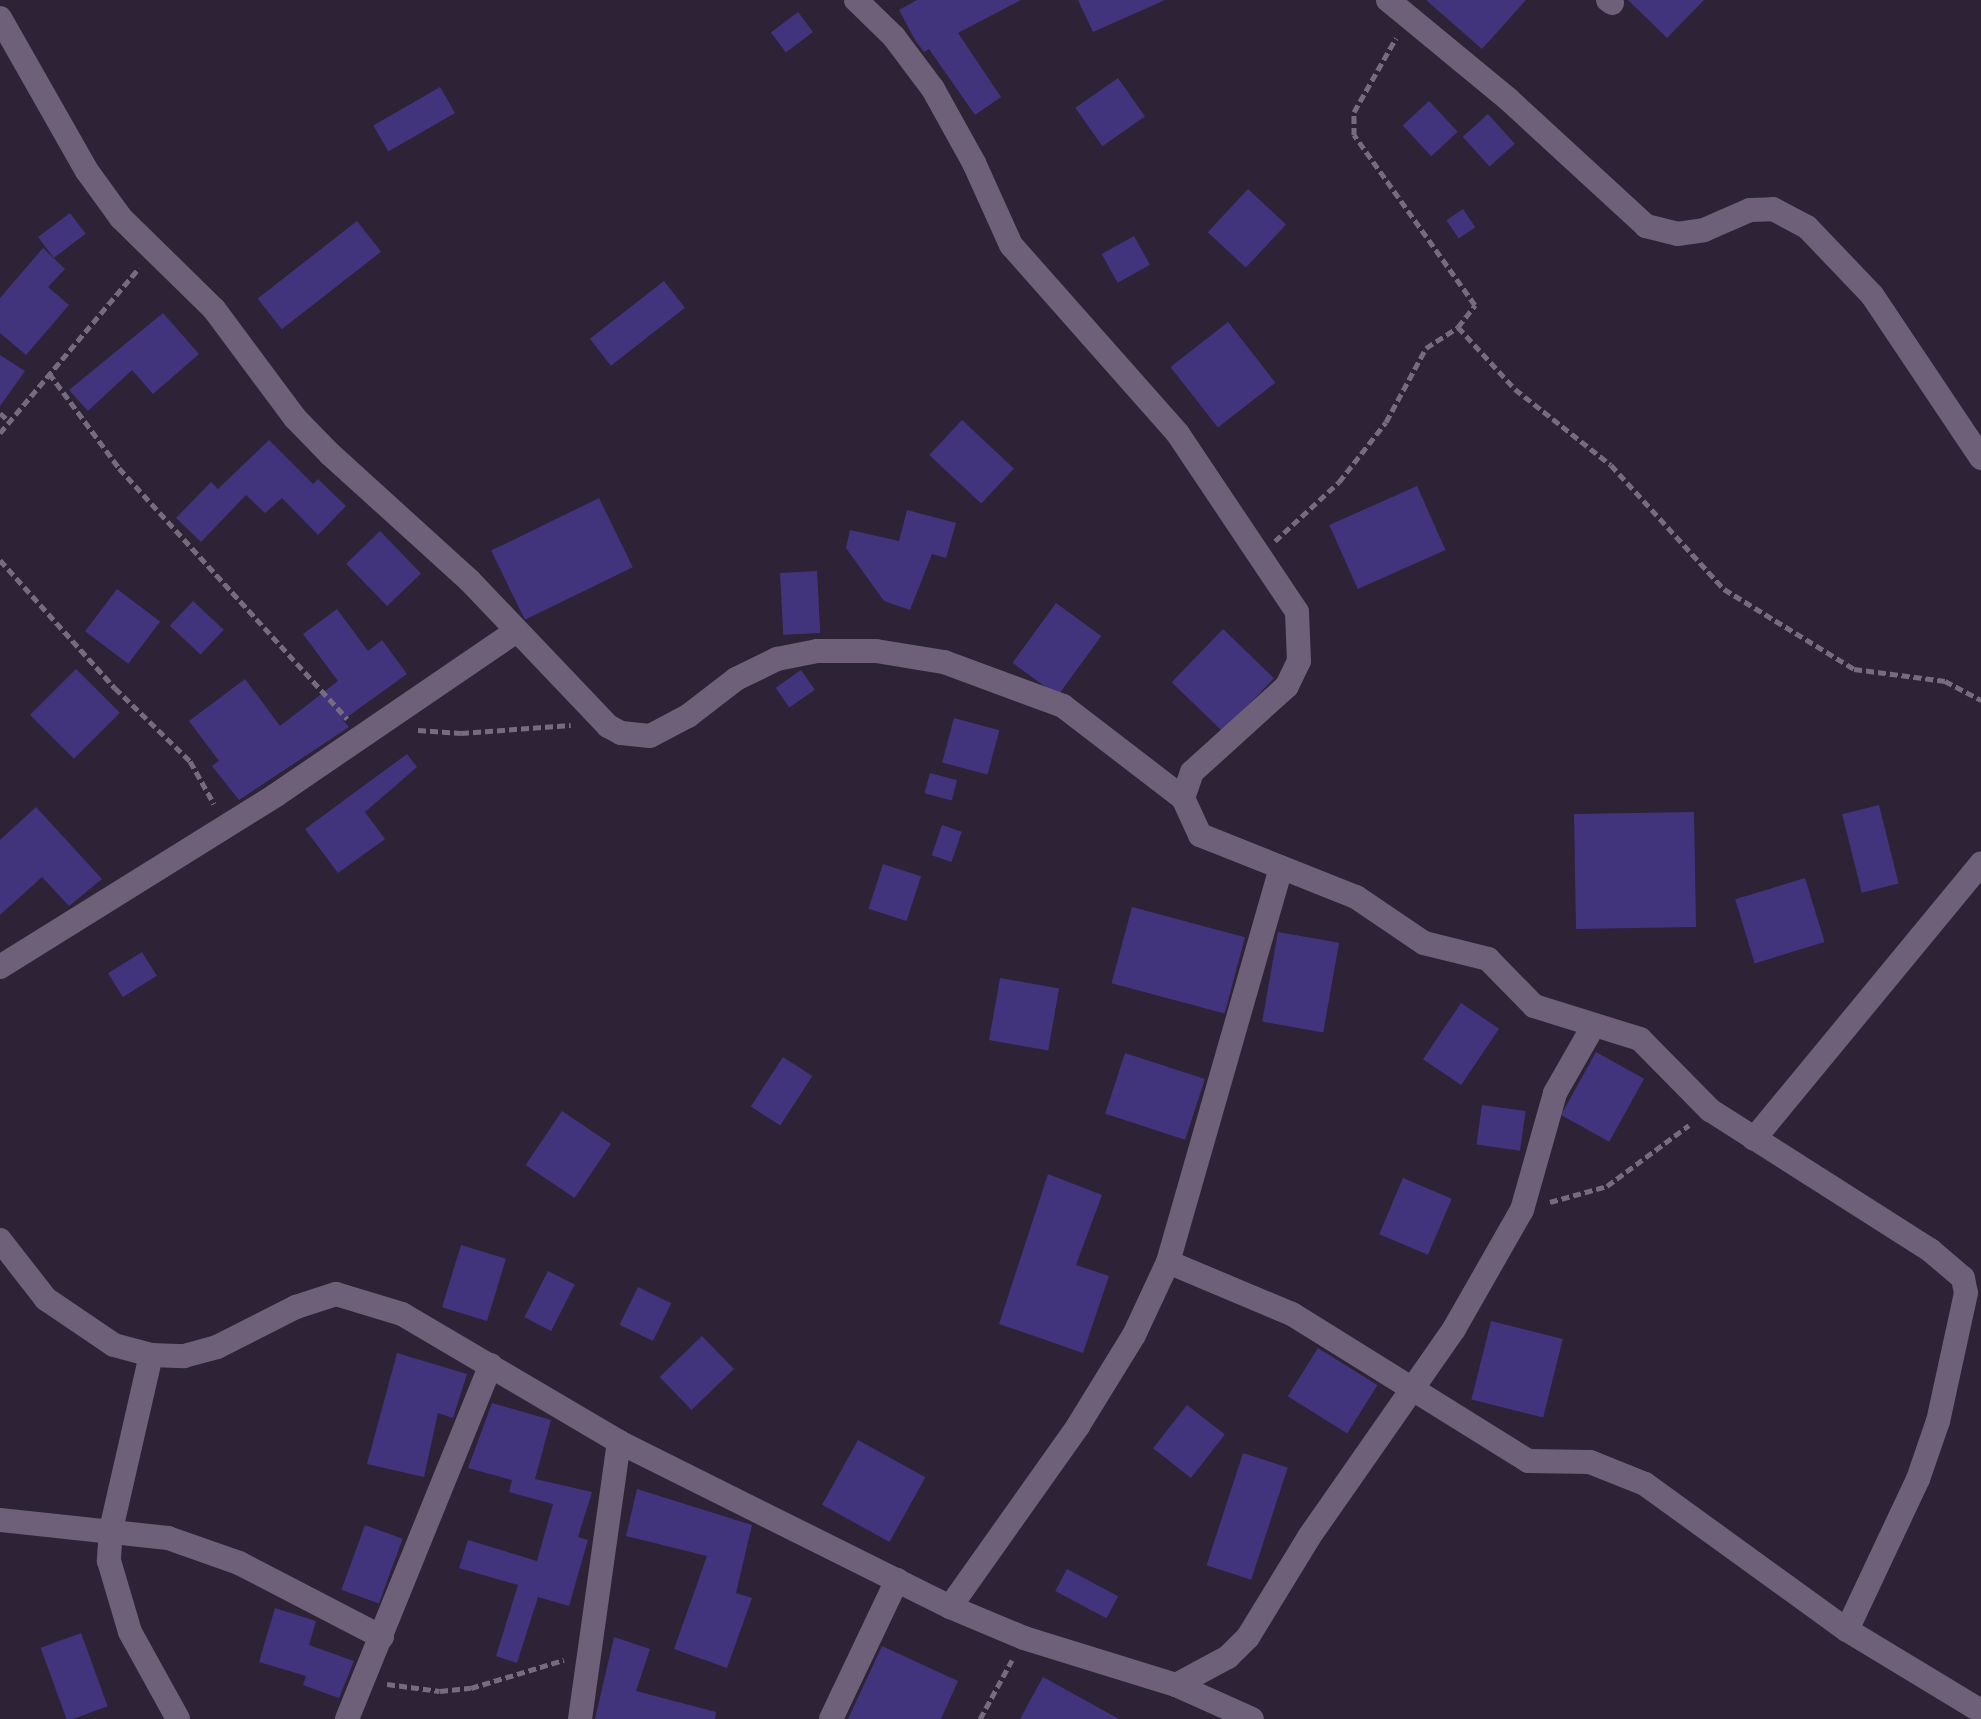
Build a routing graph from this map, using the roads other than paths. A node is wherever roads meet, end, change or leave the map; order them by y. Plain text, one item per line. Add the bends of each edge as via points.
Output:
1 (856, 0) edge
2 (1388, 0) edge
3 (0, 18) edge
4 (1981, 458) edge
5 (516, 631) junction
6 (1183, 798) junction
7 (1281, 868) junction
8 (1978, 876) edge
9 (0, 967) edge
10 (1594, 1025) junction
11 (1754, 1139) junction
12 (0, 1240) edge
13 (1168, 1262) junction
14 (1972, 1280) edge
15 (151, 1355) junction
16 (491, 1365) junction
17 (1412, 1387) junction
18 (619, 1442) junction
19 (0, 1520) edge
20 (111, 1529) junction
21 (897, 1580) junction
22 (950, 1607) junction
23 (1847, 1630) junction
24 (382, 1637) junction
25 (1176, 1685) junction
26 (1981, 1711) edge
27 (178, 1719) edge
28 (347, 1719) edge
29 (580, 1719) edge
30 (831, 1719) edge
31 (1252, 1719) edge

1 - 6 street via 894,37 933,89 1011,245 1178,434 1297,612 1299,661 1287,686 1201,761
2 - 4 street via 1646,226 1677,234 1704,230 1750,210 1773,209 1807,227 1872,295
3 - 5 street via 87,171 153,251 214,309 295,418 469,580
5 - 6 street via 608,726 650,736 736,679 777,659 817,651 876,651 944,662 1063,706
5 - 9 street via 371,732
6 - 7 street via 1200,835
7 - 10 street via 1356,897 1424,943 1488,959 1534,1006
7 - 13 street
8 - 11 street
10 - 11 street via 1640,1039 1710,1110
10 - 17 street via 1555,1093 1522,1210 1454,1329
11 - 14 street
12 - 15 street via 46,1299 114,1345
13 - 17 street via 1292,1314
13 - 22 street via 1134,1335 1078,1426
14 - 23 street via 1938,1421 1918,1479
15 - 16 street via 184,1356 217,1347 296,1307 336,1294 402,1314
15 - 20 street
16 - 18 street
16 - 24 street
17 - 23 street via 1528,1461 1590,1462 1645,1484
17 - 25 street via 1248,1637 1228,1657
18 - 21 street
18 - 29 street
19 - 20 street
20 - 24 street via 168,1538 239,1563
20 - 27 street via 113,1586 130,1632
21 - 22 street
21 - 30 street
22 - 25 street via 1024,1638
23 - 26 street
24 - 28 street
25 - 31 street

